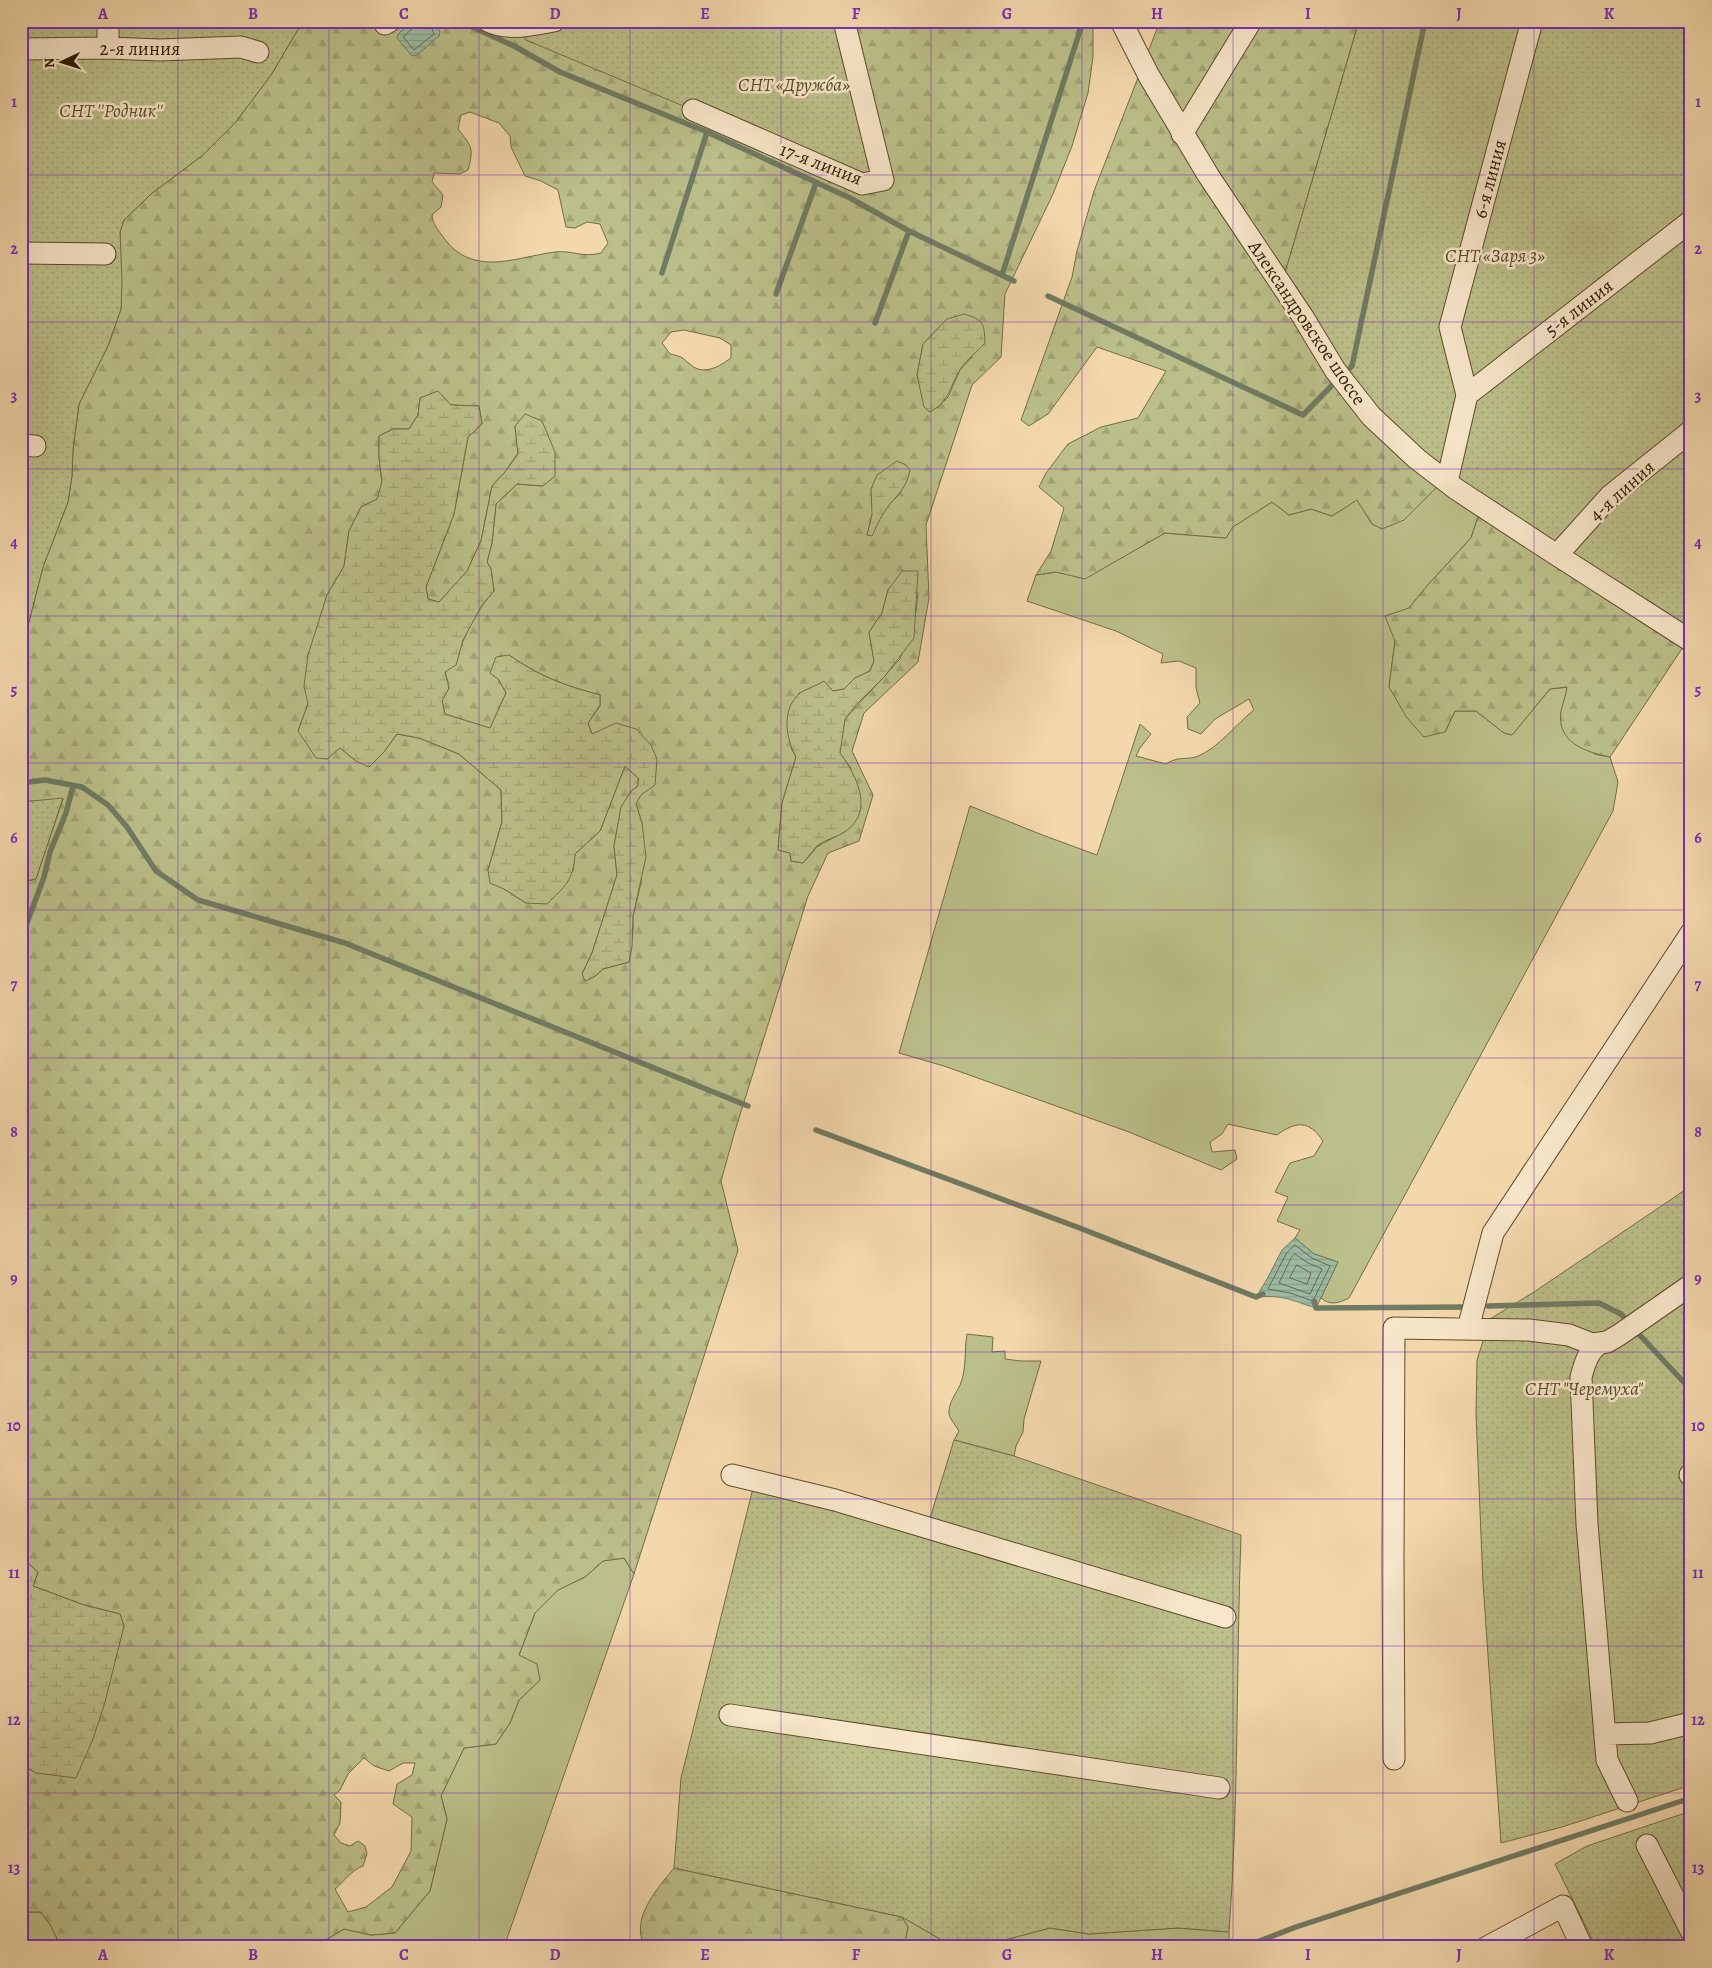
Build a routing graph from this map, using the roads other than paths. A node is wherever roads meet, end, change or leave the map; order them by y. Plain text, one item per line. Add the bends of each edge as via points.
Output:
1 (108, 21) edge
2 (488, 21) edge
3 (554, 21) edge
4 (844, 21) edge
5 (1121, 21) edge
6 (1250, 21) edge
7 (1532, 21) edge
8 (108, 48) junction
9 (21, 50) edge
10 (258, 52) dead end
11 (693, 110) dead end
12 (1182, 134) junction
13 (1691, 221) edge
14 (21, 253) edge
15 (105, 254) dead end
16 (1468, 396) junction
17 (1691, 431) edge
18 (1447, 482) junction
19 (1557, 555) junction
20 (1691, 641) edge
21 (1691, 933) edge
22 (1691, 1285) edge
23 (1470, 1321) dead end
24 (1600, 1343) junction
25 (732, 1475) dead end
26 (1225, 1617) dead end
27 (730, 1716) dead end
28 (1691, 1723) edge
29 (1606, 1734) junction
30 (1394, 1759) dead end
31 (1219, 1788) dead end
32 (1627, 1801) dead end
33 (1647, 1845) dead end
34 (1691, 1931) edge
35 (1487, 1947) edge
36 (1582, 1947) edge

1 - 8 street
2 - 3 street via 499,26 521,27
4 - 11 street, 17-я линия via 888,184 862,184
5 - 12 street, Александровское шоссе
6 - 12 street
7 - 16 street, 6-я линия via 1450,327
8 - 9 street, 2-я линия
8 - 10 street, 2-я линия via 241,48
12 - 18 street, Александровское шоссе via 1345,383 1371,416 1417,460
13 - 16 street, 5-я линия
14 - 15 street
16 - 18 street, 6-я линия
17 - 19 street, 4-я линия via 1610,496
18 - 19 street, Александровское шоссе
19 - 20 street, Александровское шоссе
21 - 23 street via 1493,1233
22 - 24 street via 1619,1335
24 - 29 street via 1585,1361 1581,1377 1587,1524
24 - 30 street via 1529,1330 1394,1328
25 - 26 street via 835,1500
27 - 31 street
28 - 29 street via 1650,1733
29 - 32 street via 1607,1760
33 - 34 street
35 - 36 street via 1562,1906

